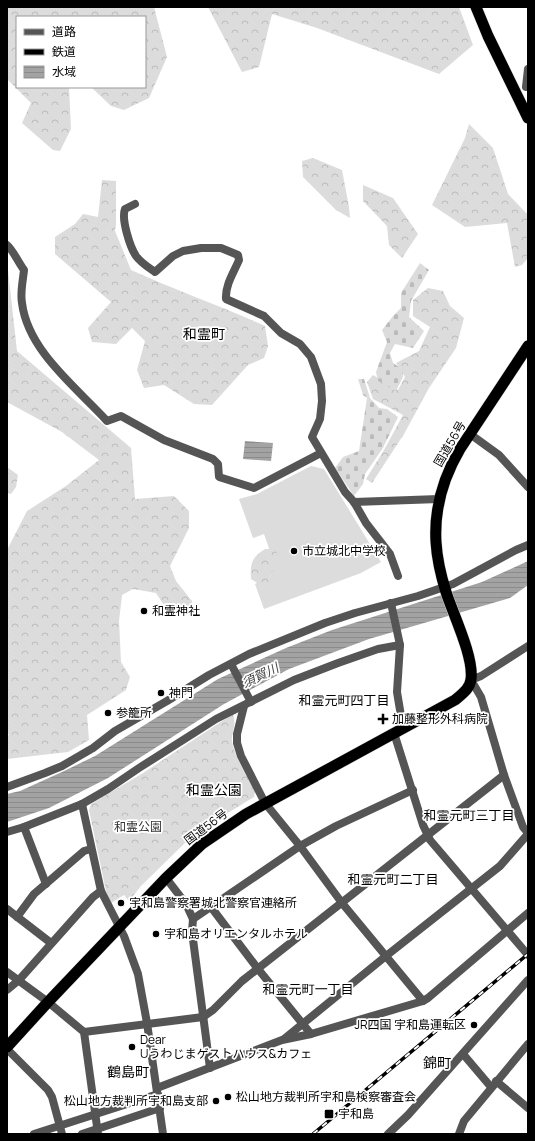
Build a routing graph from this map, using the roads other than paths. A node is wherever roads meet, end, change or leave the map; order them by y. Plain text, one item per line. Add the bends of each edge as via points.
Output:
1 (476, 7) edge
2 (528, 69) edge
3 (527, 87) edge
4 (515, 90) junction
5 (528, 118) edge
6 (135, 204) dead end
7 (7, 245) edge
8 (528, 346) edge
9 (470, 434) junction
10 (322, 453) junction
11 (526, 481) edge
12 (439, 499) junction
13 (354, 502) junction
14 (528, 545) edge
15 (398, 576) dead end
16 (445, 590) junction
17 (391, 604) junction
18 (399, 641) junction
19 (528, 646) edge
20 (233, 667) junction
21 (471, 680) junction
22 (247, 701) junction
23 (399, 730) junction
24 (504, 775) junction
25 (7, 787) edge
26 (413, 790) junction
27 (265, 803) junction
28 (82, 804) junction
29 (24, 827) junction
30 (7, 832) edge
31 (528, 833) edge
32 (428, 834) junction
33 (300, 846) junction
34 (91, 849) junction
35 (166, 878) junction
36 (46, 884) junction
37 (472, 889) junction
38 (101, 891) junction
39 (342, 903) junction
40 (211, 907) junction
41 (7, 909) edge
42 (528, 913) edge
43 (17, 917) junction
44 (193, 919) junction
45 (120, 927) junction
46 (508, 931) junction
47 (51, 943) junction
48 (528, 955) edge
49 (386, 956) junction
50 (258, 969) junction
51 (7, 972) edge
52 (19, 980) junction
53 (528, 980) edge
54 (7, 990) edge
55 (423, 1001) junction
56 (48, 1002) junction
57 (203, 1016) junction
58 (147, 1023) junction
59 (303, 1023) junction
60 (84, 1032) junction
61 (311, 1034) junction
62 (282, 1040) junction
63 (528, 1044) edge
64 (7, 1048) edge
65 (463, 1054) junction
66 (210, 1068) junction
67 (494, 1084) junction
68 (157, 1091) junction
69 (160, 1108) junction
70 (528, 1108) edge
71 (96, 1114) junction
72 (60, 1125) junction
73 (98, 1132) edge
74 (34, 1134) edge
75 (62, 1134) edge
76 (82, 1134) edge
77 (163, 1134) edge
78 (388, 1134) edge
79 (459, 1134) edge

1 - 4 highway
2 - 3 street
3 - 4 street
4 - 5 highway
6 - 10 street via 125,208 125,227 135,255 155,272 183,251 221,248 238,255 239,260 226,299 264,316 281,333 300,344 311,357 321,384 322,401 320,419 312,437
7 - 10 street via 24,270 22,303 28,326 41,350 107,421 121,416 164,440 213,459 218,464 219,477 254,488
8 - 9 highway, 国道56号
9 - 11 street via 499,455
9 - 12 highway, 国道56号 via 451,464
10 - 13 street via 345,492
12 - 13 street
12 - 16 highway, 国道56号 via 436,542
13 - 15 street via 366,523 390,554
14 - 16 street
16 - 17 street
16 - 21 highway, 国道56号 via 470,662
17 - 18 street
17 - 20 street via 325,623 255,652
18 - 22 street via 294,680
18 - 23 street
19 - 21 street
20 - 22 street
20 - 25 street via 209,675 62,766
21 - 23 highway, 国道56号 via 465,692 454,700
21 - 24 street via 481,697
22 - 27 street via 237,742 241,756
22 - 28 street
23 - 26 street
23 - 27 highway, 国道56号
24 - 31 street via 523,827
24 - 32 street
26 - 32 street
26 - 33 street
27 - 33 street
27 - 35 highway, 国道56号 via 202,844
28 - 29 street
28 - 34 street
29 - 30 street
29 - 36 street
31 - 37 street via 500,866
32 - 37 street via 430,840
32 - 39 street
33 - 39 street
33 - 40 street
34 - 36 street via 84,851
34 - 38 street
35 - 44 street via 186,904
35 - 45 highway, 国道56号
36 - 43 street via 34,894
37 - 46 street
37 - 49 street
38 - 45 street
38 - 47 street
39 - 49 street
39 - 50 street
40 - 44 street
40 - 50 street
41 - 43 street
42 - 46 street
43 - 47 street
44 - 57 street via 192,932
45 - 56 highway, 国道56号
45 - 58 street via 138,974
46 - 48 street
46 - 55 street
47 - 52 street
49 - 55 street
49 - 59 street
50 - 57 street
50 - 59 street
51 - 52 street
52 - 54 street
52 - 56 street
53 - 65 street
55 - 61 street
56 - 60 street
56 - 64 highway, 国道56号
57 - 58 street
57 - 66 street
58 - 60 street
58 - 68 street
59 - 61 street
59 - 62 street
60 - 71 street
61 - 62 street
62 - 66 street
63 - 67 street
64 - 72 street via 48,1090
65 - 67 street
65 - 78 street
66 - 68 street
67 - 70 street
67 - 79 street via 464,1121
68 - 69 street
68 - 71 street
69 - 73 street
69 - 77 street
71 - 72 street
71 - 73 street
72 - 74 street
72 - 75 street
73 - 76 street

